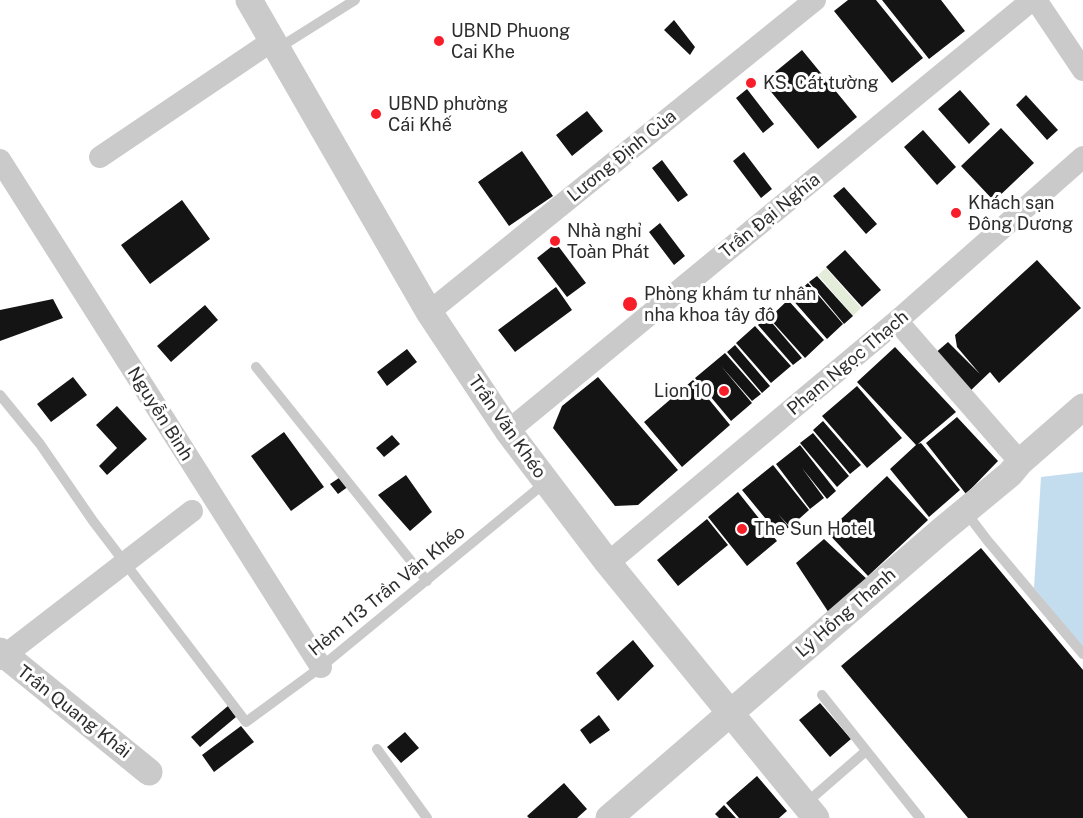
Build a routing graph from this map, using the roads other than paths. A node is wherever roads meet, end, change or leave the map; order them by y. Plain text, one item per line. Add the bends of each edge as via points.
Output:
1 (249, 0) edge
2 (355, 0) edge
3 (815, 0) edge
4 (1034, 0) edge
5 (275, 45) junction
6 (1083, 70) edge
7 (100, 157) dead end
8 (1083, 157) edge
9 (1, 164) edge
10 (429, 312) junction
11 (897, 321) junction
12 (256, 366) dead end
13 (0, 394) edge
14 (1083, 407) edge
15 (508, 431) junction
16 (1020, 462) junction
17 (546, 482) junction
18 (202, 503) junction
19 (965, 511) junction
20 (125, 562) junction
21 (608, 563) junction
22 (427, 581) junction
23 (1083, 654) edge
24 (1, 656) edge
25 (321, 667) junction
26 (822, 695) dead end
27 (731, 713) junction
28 (377, 749) dead end
29 (866, 751) junction
30 (149, 772) dead end
31 (807, 812) edge
32 (917, 817) edge
33 (427, 818) edge
34 (609, 818) edge

1 - 5 street, Trần Văn Khéo
2 - 5 lane
3 - 10 street, Lương Định Của
4 - 6 street
4 - 15 street, Trần Đại Nghĩa
5 - 7 street
5 - 10 street, Trần Văn Khéo
8 - 11 street, Phạm Ngọc Thạch
9 - 18 street, Nguyễn Bình
10 - 15 street, Trần Văn Khéo
11 - 16 street
11 - 21 street, Phạm Ngọc Thạch
12 - 22 lane
13 - 20 lane
14 - 16 street, Lý Hồng Thanh
15 - 17 street, Trần Văn Khéo
16 - 19 street, Lý Hồng Thanh
17 - 21 street, Trần Văn Khéo
17 - 22 lane, Hẻm 113 Trần Văn Khéo
18 - 20 street
18 - 25 street, Nguyễn Bình
19 - 23 lane
19 - 27 street, Lý Hồng Thanh
20 - 24 street
20 - 25 lane, Hẻm 113 Trần Văn Khéo via 246,722
21 - 27 street, Trần Văn Khéo
22 - 25 lane, Hẻm 113 Trần Văn Khéo
24 - 30 street, Trần Quang Khải
26 - 29 lane
27 - 31 street, Trần Văn Khéo
27 - 34 street, Lý Hồng Thanh
28 - 33 lane
29 - 31 lane
29 - 32 lane

